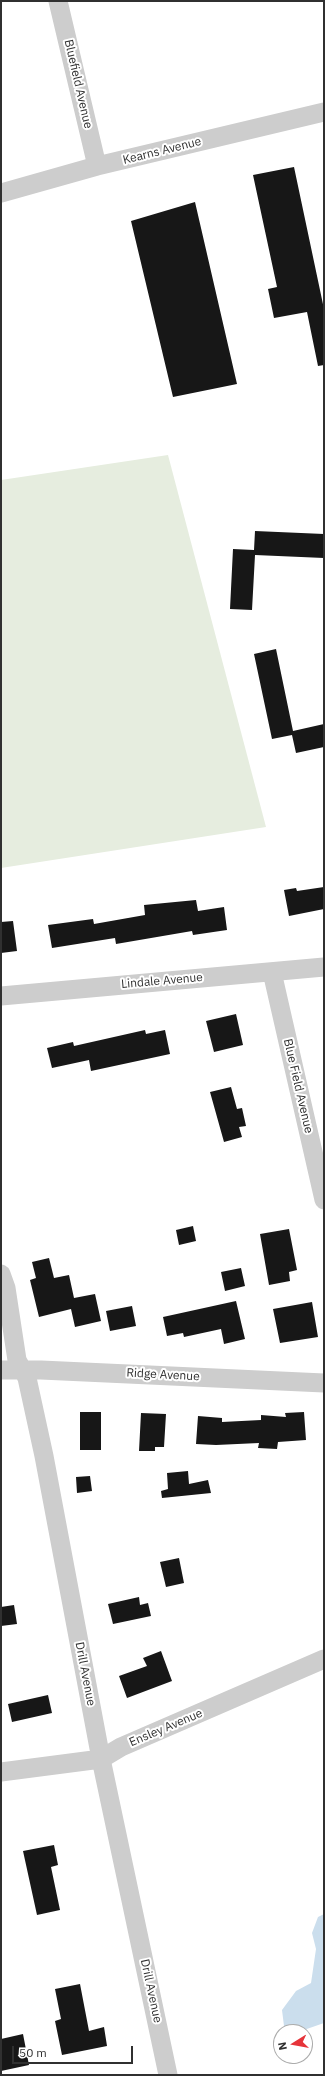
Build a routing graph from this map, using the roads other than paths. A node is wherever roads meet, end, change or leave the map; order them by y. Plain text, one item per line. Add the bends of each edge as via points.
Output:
1 (58, 1) edge
2 (324, 112) edge
3 (97, 166) junction
4 (1, 193) edge
5 (324, 967) edge
6 (272, 972) junction
7 (1, 996) edge
8 (324, 1200) edge
9 (1, 1274) edge
10 (1, 1370) edge
11 (22, 1370) junction
12 (324, 1383) edge
13 (324, 1659) edge
14 (101, 1759) junction
15 (1, 1772) edge
16 (168, 2075) edge

1 - 3 street, Bluefield Avenue
2 - 3 street, Kearns Avenue
3 - 4 street, Kearns Avenue
5 - 6 street, Lindale Avenue
6 - 7 street, Lindale Avenue
6 - 8 street, Blue Field Avenue
9 - 11 street, Drill Avenue via 6,1288 17,1360
10 - 11 street, Ridge Avenue
11 - 12 street, Ridge Avenue
11 - 14 street, Drill Avenue via 27,1378 44,1456
13 - 14 street, Ensley Avenue via 121,1747
14 - 15 street, Ensley Avenue
14 - 16 street, Drill Avenue

